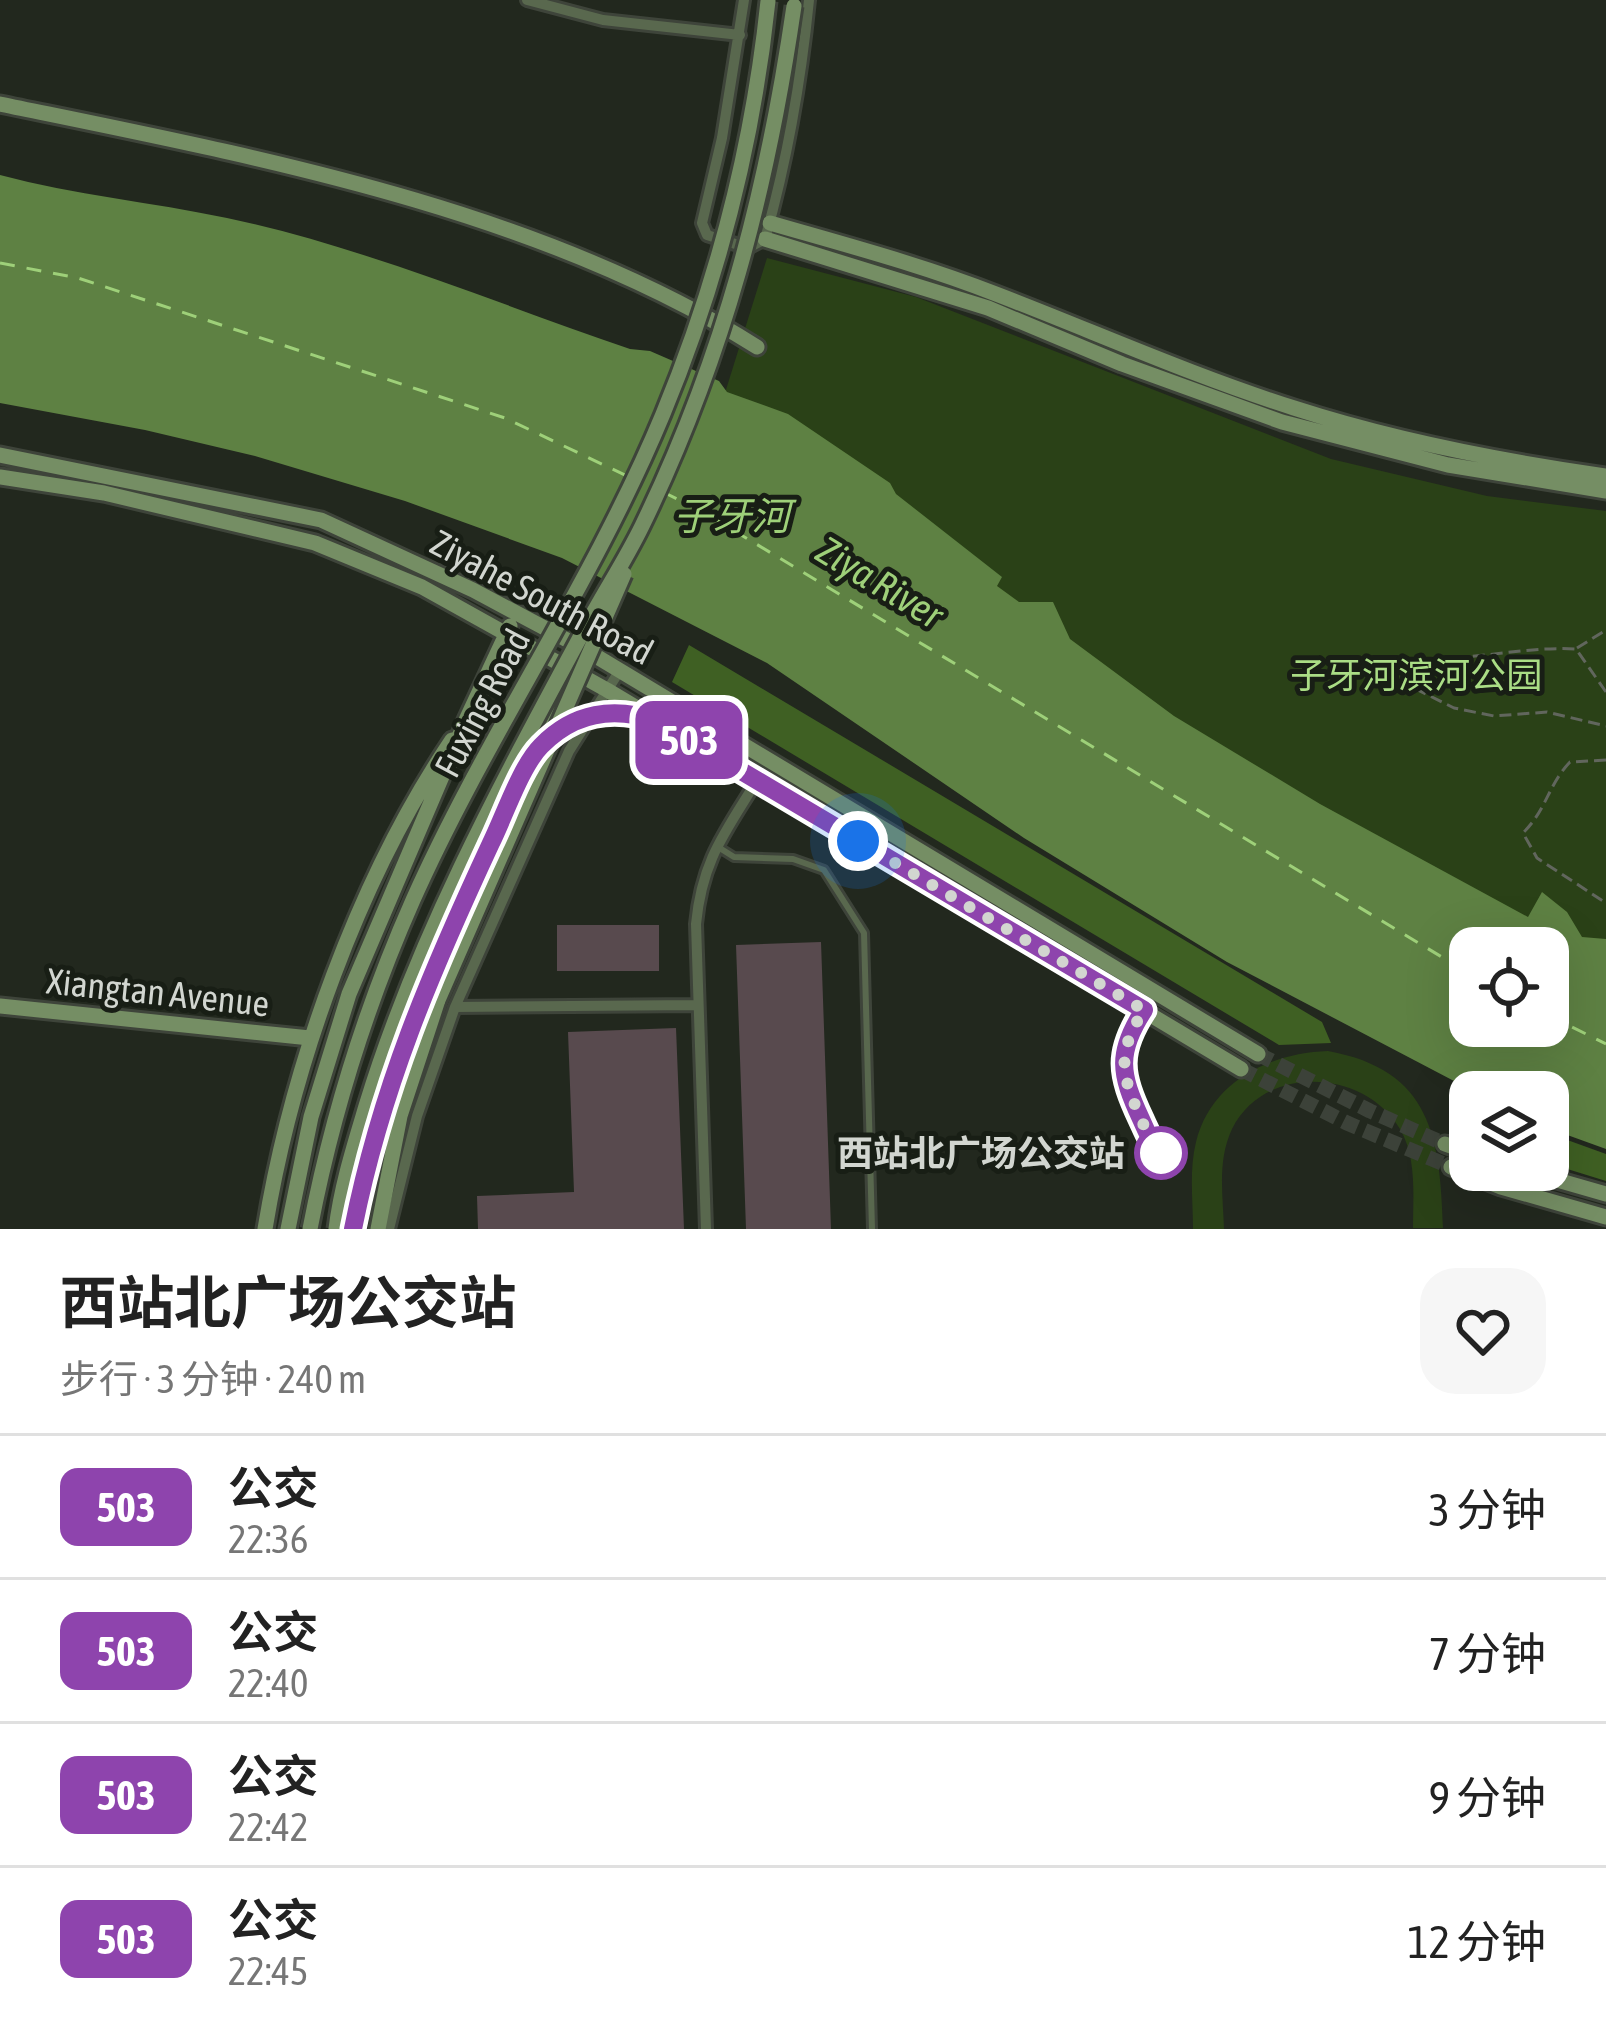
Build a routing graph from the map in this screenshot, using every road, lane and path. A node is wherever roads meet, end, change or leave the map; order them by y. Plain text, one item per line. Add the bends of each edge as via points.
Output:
1 (527, 0) edge
2 (745, 0) edge
3 (768, 1) edge
4 (799, 2) edge
5 (740, 35) junction
6 (0, 104) edge
7 (767, 231) junction
8 (758, 347) dead end
9 (0, 455) edge
10 (0, 476) edge
11 (1606, 476) edge
12 (1606, 490) edge
13 (639, 532) junction
14 (518, 612) junction
15 (1606, 630) edge
16 (513, 636) junction
17 (577, 645) junction
18 (1576, 649) junction
19 (573, 670) junction
20 (620, 670) junction
21 (608, 690) junction
22 (1606, 692) edge
23 (592, 715) junction
24 (467, 718) junction
25 (657, 721) junction
26 (1606, 726) edge
27 (536, 751) junction
28 (1606, 760) edge
29 (756, 782) junction
30 (716, 846) junction
31 (1606, 903) edge
32 (698, 1005) junction
33 (0, 1006) edge
34 (455, 1007) junction
35 (1144, 1010) junction
36 (310, 1038) junction
37 (1258, 1054) tunnel mouth
38 (1241, 1069) tunnel mouth
39 (1445, 1144) tunnel mouth
40 (1449, 1145) edge
41 (1161, 1153) dead end
42 (1569, 1183) edge
43 (1515, 1191) edge
44 (1606, 1194) edge
45 (1606, 1217) edge
46 (265, 1229) edge
47 (288, 1229) edge
48 (310, 1229) edge
49 (336, 1229) edge
50 (352, 1229) edge
51 (378, 1229) edge
52 (389, 1229) edge
53 (706, 1229) edge
54 (872, 1229) edge

1 - 5 street via 603,20
2 - 5 street
3 - 48 main road, Fuxing Road, bridge via 737,189 691,341 600,548 415,896 356,1045
4 - 7 street via 785,158
4 - 13 main road, Fuxing Road, bridge via 734,300
5 - 7 street via 702,223 707,235 748,248
6 - 8 main road via 210,147 532,238 650,285
7 - 11 main road via 899,260 1293,408 1415,442
7 - 12 main road via 1282,422 1468,470
9 - 14 main road, Ziyahe South Road via 321,520
10 - 16 main road, Ziyahe South Road via 315,543
13 - 49 main road, Fuxing Road, bridge via 524,743 415,970 350,1159
13 - 51 main road, bridge via 438,1000 400,1116
14 - 16 main road
14 - 17 main road, Ziyahe South Road
15 - 18 path
16 - 17 main road
16 - 19 main road, Ziyahe South Road
16 - 24 main road
17 - 19 main road
17 - 20 main road, Ziyahe South Road
18 - 22 path
18 - 26 path via 1414,658 1406,684 1454,708 1494,716 1547,712
19 - 21 main road, Ziyahe South Road
19 - 27 main road
20 - 21 street
20 - 37 main road, Ziyahe South Road
21 - 23 street
21 - 25 main road, Ziyahe South Road
23 - 25 main road via 626,711
23 - 27 main road
23 - 34 street
24 - 36 main road via 414,797
24 - 47 main road via 349,994
25 - 29 main road, Ziyahe South Road
27 - 50 main road via 433,965
28 - 31 path via 1570,762 1523,833 1537,858
29 - 30 street
29 - 35 main road, Ziyahe South Road
30 - 32 street via 699,888
30 - 54 lane via 734,857 793,859 824,870 864,933
32 - 34 street
32 - 53 street
33 - 36 main road, Xiangtan Avenue
34 - 52 street
35 - 38 main road, Ziyahe South Road
35 - 41 lane via 1126,1040 1123,1069
36 - 46 main road
39 - 40 main road
42 - 44 main road
43 - 45 main road

